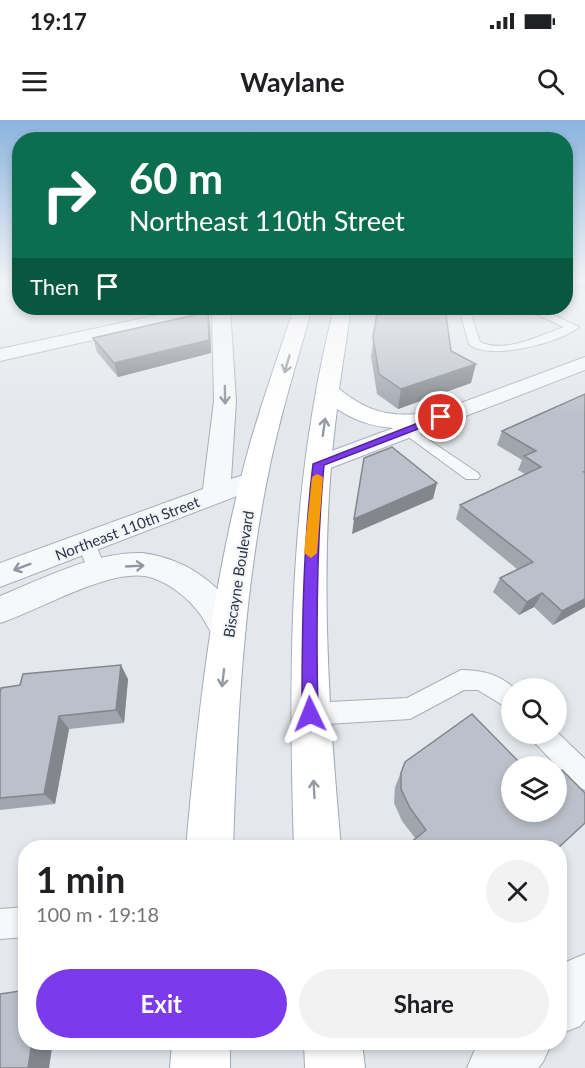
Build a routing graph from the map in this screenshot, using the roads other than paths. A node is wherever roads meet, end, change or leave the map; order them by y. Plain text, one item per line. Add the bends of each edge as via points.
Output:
1 (125, 327) edge
2 (222, 327) edge
3 (297, 327) edge
4 (339, 327) edge
5 (470, 327) edge
6 (580, 329) edge
7 (0, 355) edge
8 (585, 363) edge
9 (328, 391) junction
10 (441, 417) junction
11 (408, 429) junction
12 (319, 464) junction
13 (472, 476) dead end
14 (254, 480) junction
15 (216, 494) junction
16 (92, 557) junction
17 (0, 575) edge
18 (0, 610) edge
19 (229, 629) junction
20 (501, 691) edge
21 (310, 714) junction
22 (553, 744) edge
23 (585, 777) edge
24 (210, 840) edge
25 (318, 840) edge
26 (18, 923) edge
27 (0, 924) edge
28 (201, 1050) edge
29 (334, 1050) edge
30 (515, 1050) edge
31 (200, 1068) edge
32 (335, 1068) edge
33 (497, 1068) edge

1 - 7 street
2 -> 15 street via 225,401
3 -> 14 main road, Biscayne Boulevard
4 - 9 main road
5 - 6 lane via 475,344 485,350 502,350
8 - 10 street
9 - 10 main road via 359,415 379,420 407,423
12 -> 9 main road
10 - 11 street
11 - 12 street
11 - 13 lane
12 - 21 main road via 309,594
14 - 15 street, Northeast 110th Street
14 - 19 main road, Biscayne Boulevard
15 - 16 street, Northeast 110th Street
16 -> 17 street, Northeast 110th Street
16 - 18 street, Northeast 110th Street
16 -> 19 street, Northeast 110th Street via 166,569 192,584
19 -> 24 main road, Biscayne Boulevard
20 - 21 lane via 481,680 461,680 410,708
25 -> 21 main road
22 - 23 lane
26 - 27 lane
28 - 31 main road
29 - 32 main road
30 - 33 street

